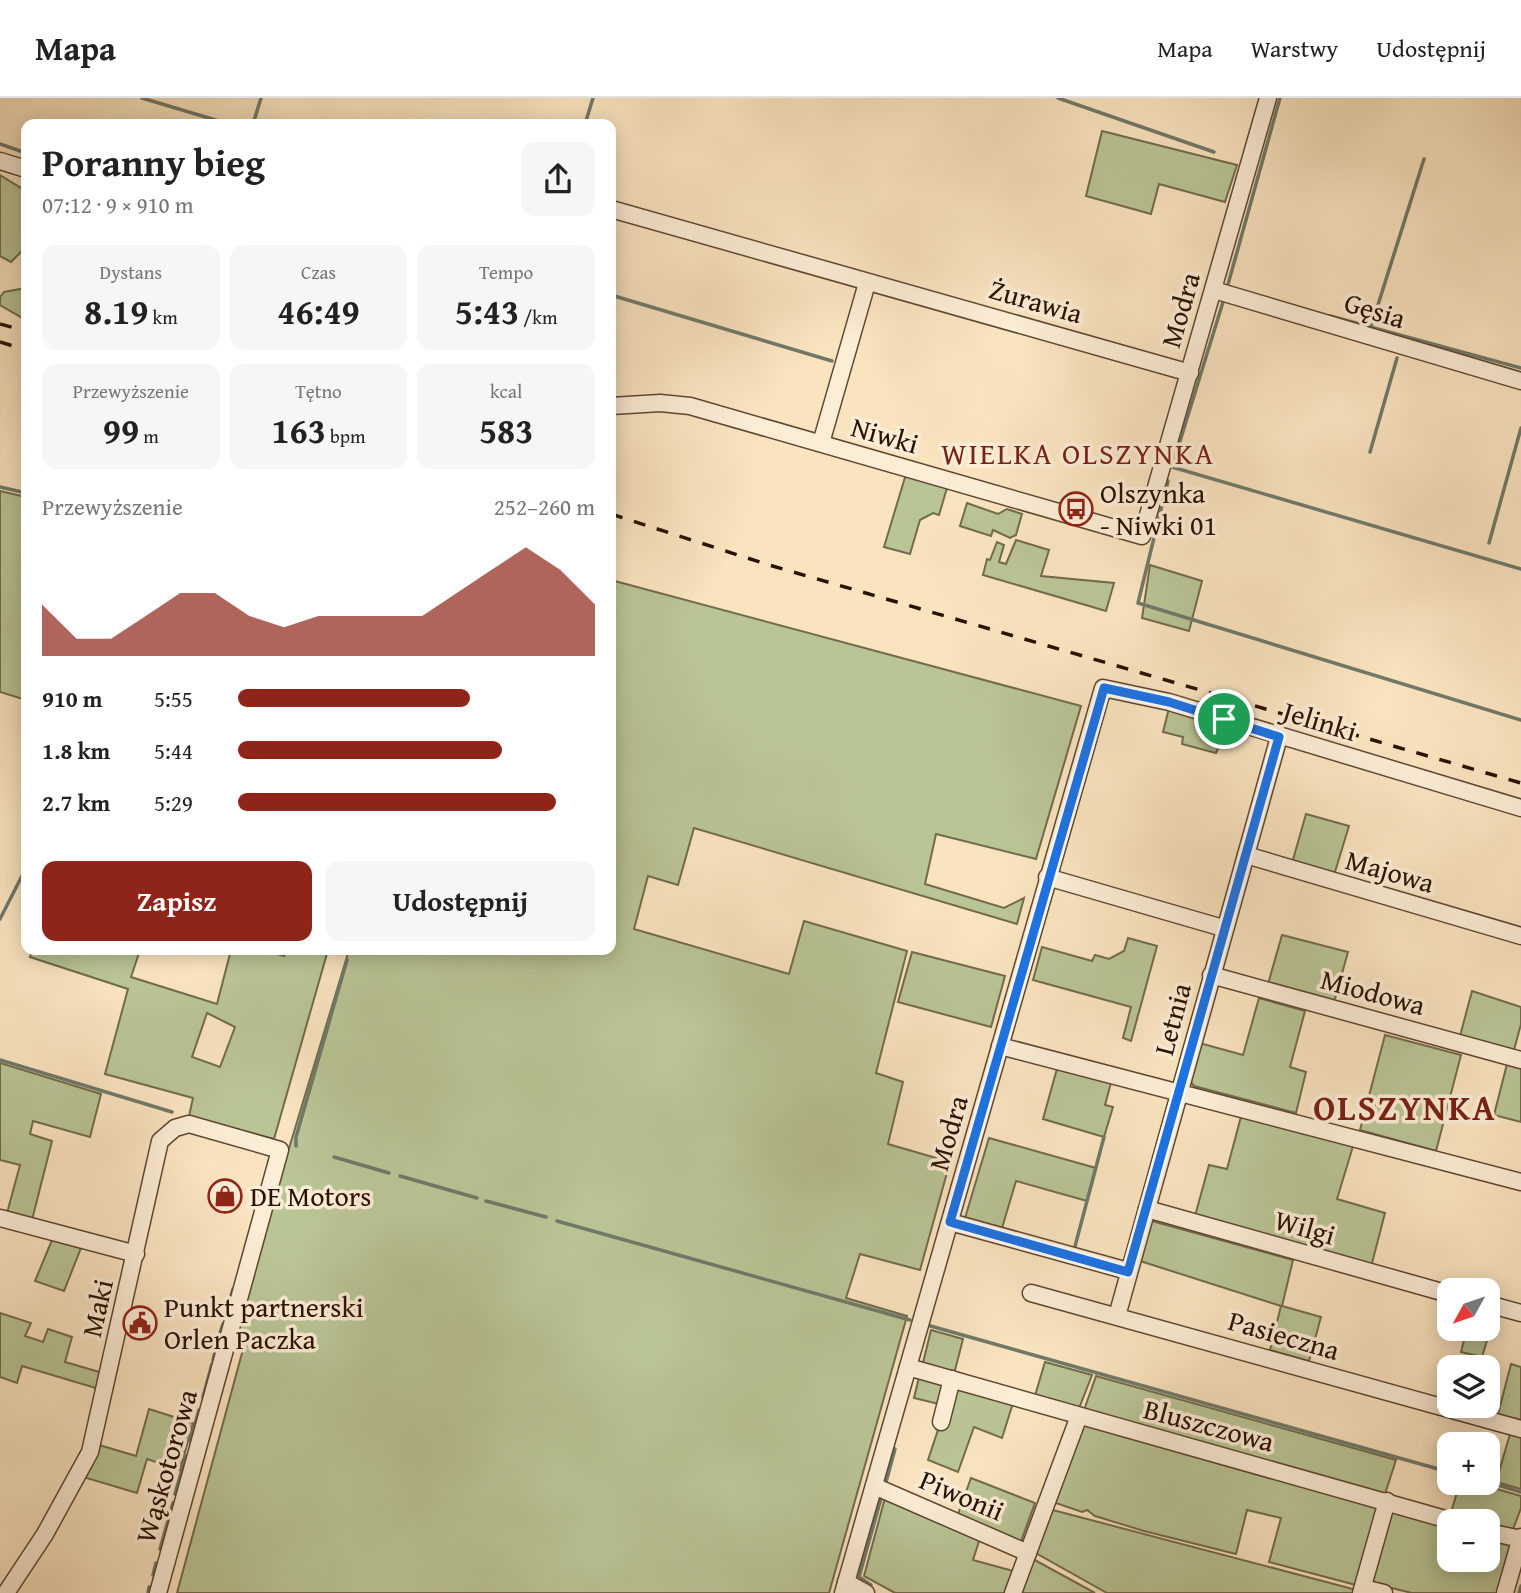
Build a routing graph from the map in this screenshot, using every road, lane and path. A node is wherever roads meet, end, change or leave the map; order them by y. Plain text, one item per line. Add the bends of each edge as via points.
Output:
1 (1268, 98) edge
2 (0, 161) edge
3 (21, 167) edge
4 (616, 210) edge
5 (867, 283) junction
6 (1214, 290) junction
7 (1190, 373) junction
8 (1521, 381) edge
9 (616, 406) edge
10 (821, 443) junction
11 (1142, 536) joint
12 (1104, 688) joint
13 (1279, 737) junction
14 (1521, 808) edge
15 (1246, 855) junction
16 (1047, 877) junction
17 (1223, 928) junction
18 (1521, 936) edge
19 (1211, 975) junction
20 (1000, 1046) junction
21 (1521, 1060) edge
22 (1179, 1090) junction
23 (280, 1150) joint
24 (1521, 1182) edge
25 (1147, 1209) junction
26 (0, 1218) edge
27 (950, 1222) junction
28 (136, 1254) junction
29 (1128, 1272) junction
30 (1437, 1291) edge
31 (1031, 1293) dead end
32 (1500, 1307) edge
33 (1521, 1313) edge
34 (1117, 1316) junction
35 (908, 1367) junction
36 (953, 1379) junction
37 (1079, 1416) junction
38 (941, 1423) dead end
39 (1521, 1429) edge
40 (874, 1486) junction
41 (1387, 1501) junction
42 (1437, 1516) edge
43 (1500, 1534) edge
44 (1521, 1538) edge
45 (1028, 1553) junction
46 (845, 1587) edge
47 (1362, 1590) edge
48 (6, 1593) edge
49 (158, 1593) edge
50 (866, 1593) edge
51 (1013, 1593) edge
52 (1384, 1593) edge
53 (1505, 1593) edge

1 - 6 street, Modra
2 - 3 street
4 - 5 street, Żurawia
5 - 7 street, Żurawia
5 - 10 street
6 - 7 street, Modra
6 - 8 street, Gęsia
7 - 11 street, Modra
9 - 10 street, Niwki via 690,405
10 - 11 street, Niwki
12 - 13 street, Jelinki via 1169,702
12 - 16 street, Modra
13 - 14 street, Jelinki
13 - 15 street, Letnia
15 - 17 street, Letnia
15 - 18 street, Majowa
16 - 17 street
16 - 20 street, Modra
17 - 19 street, Letnia
19 - 21 street, Miodowa
19 - 22 street, Letnia
20 - 22 street
20 - 27 street, Modra
22 - 24 street
22 - 25 street, Letnia
23 - 28 street, Maki via 189,1124 166,1133 160,1141
23 - 49 street, Wąskotorowa
25 - 29 street, Letnia
25 - 30 street, Wilgi
26 - 28 street
27 - 29 street
27 - 35 street, Modra
28 - 48 street, Maki via 90,1452
29 - 34 street, Letnia
31 - 34 street, Pasieczna
32 - 33 street
34 - 39 street, Pasieczna
35 - 36 street, Bluszczowa
35 - 40 street, Modra
36 - 37 street, Bluszczowa
36 - 38 street
37 - 41 street, Bluszczowa
37 - 45 street
40 - 45 street, Piwonii
40 - 46 street, Modra
41 - 42 street, Bluszczowa
41 - 47 street
43 - 44 street
44 - 53 street
45 - 51 street
46 - 50 street
47 - 52 street

